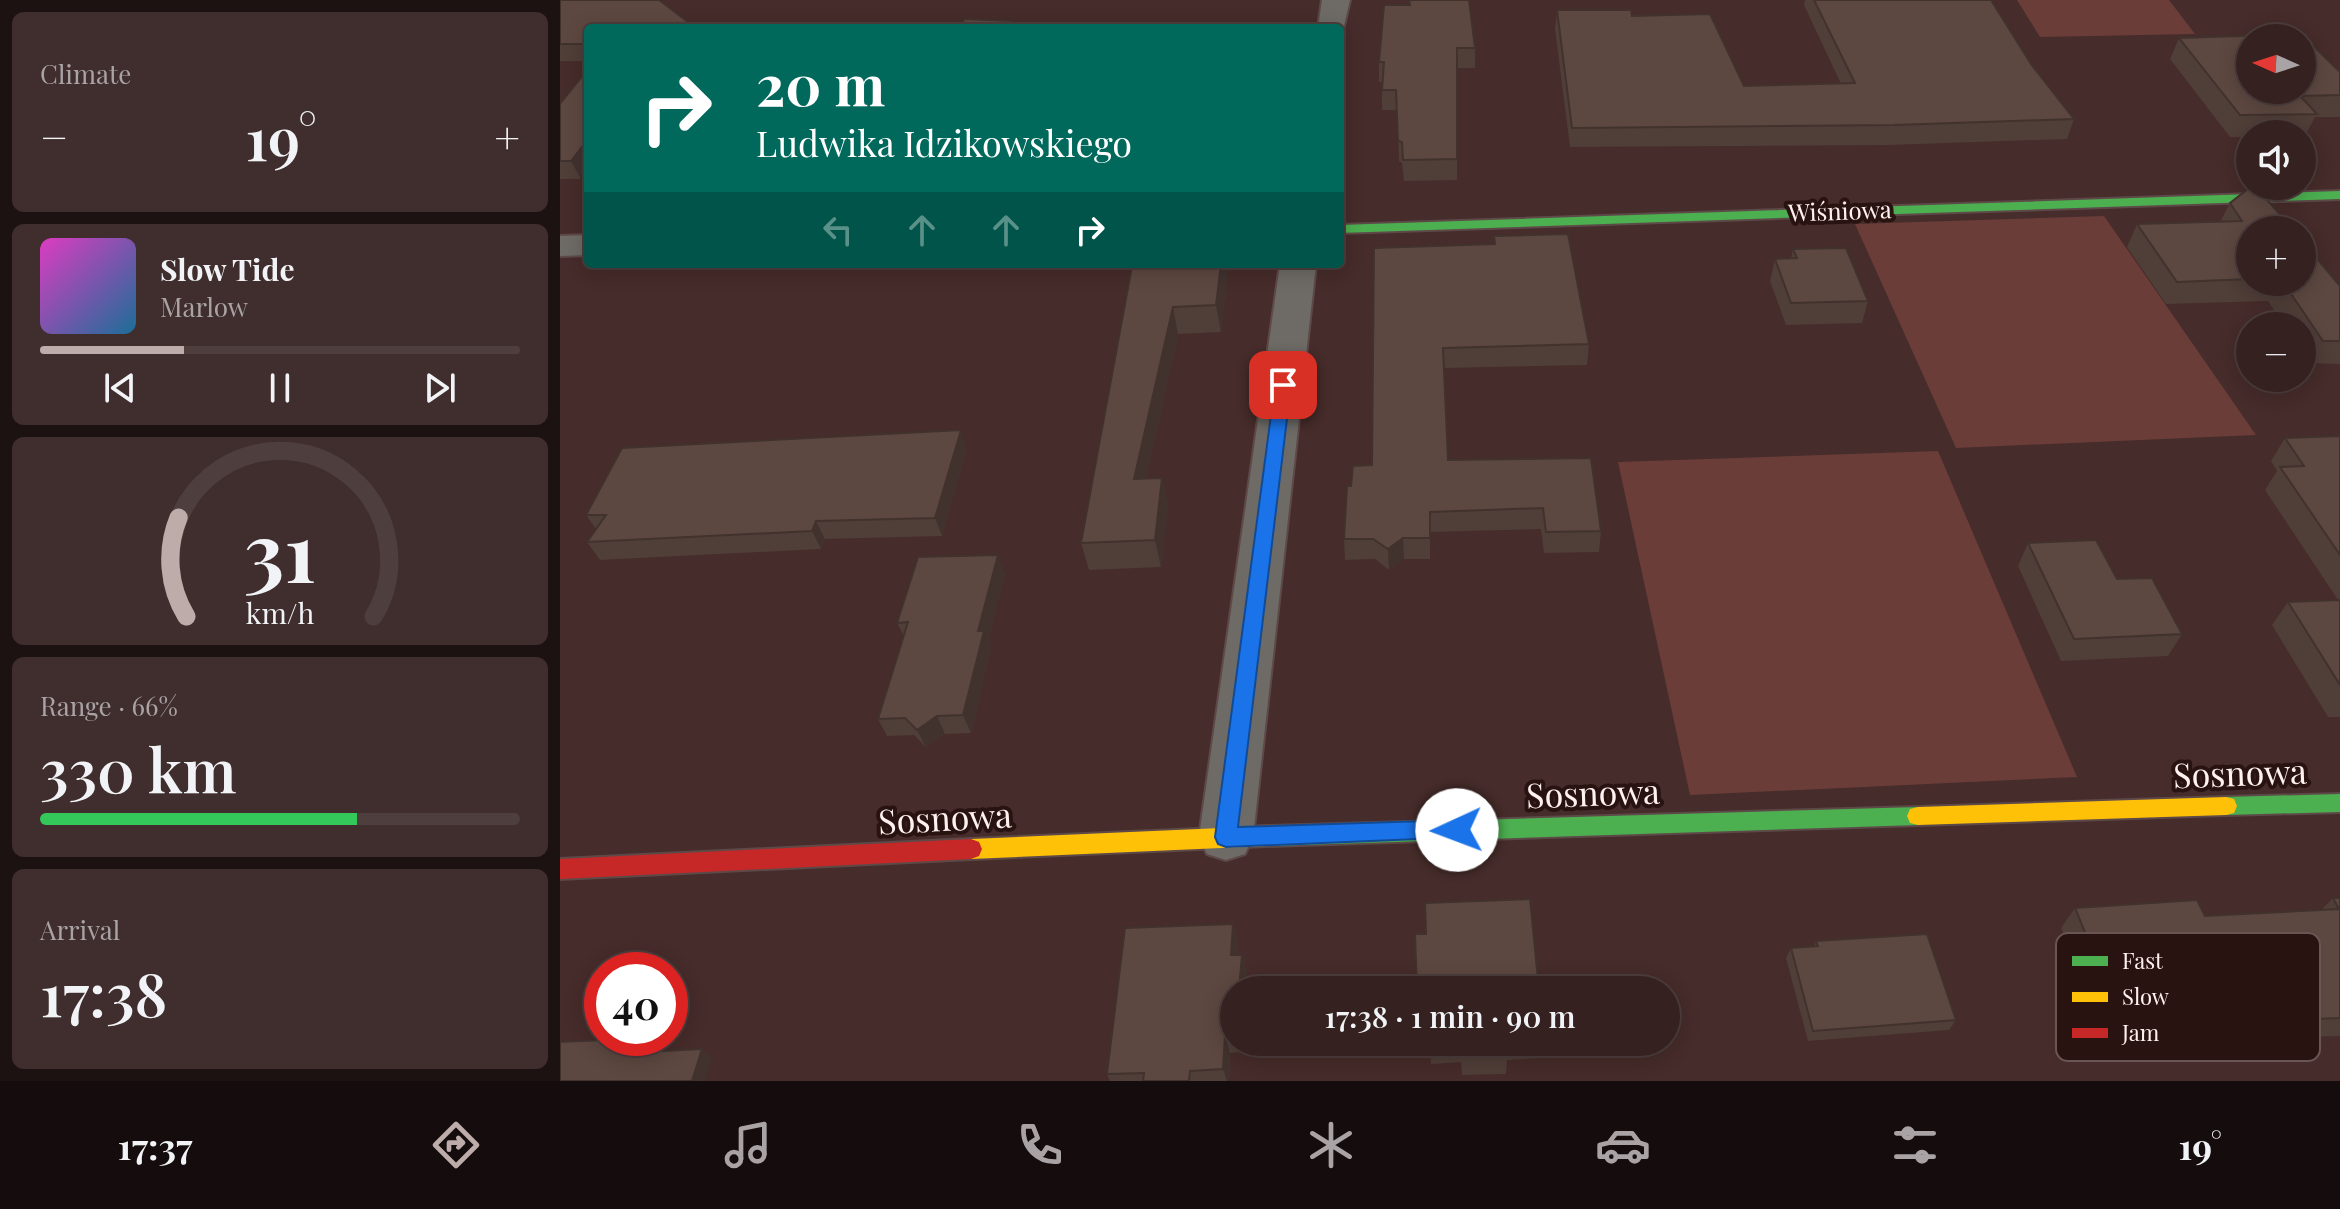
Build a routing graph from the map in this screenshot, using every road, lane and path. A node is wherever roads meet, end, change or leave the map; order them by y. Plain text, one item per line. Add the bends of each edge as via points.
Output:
1 (1336, 0) edge
2 (1333, 24) edge
3 (2340, 195) edge
4 (1344, 229) edge
5 (584, 245) edge
6 (560, 246) edge
7 (1297, 268) edge
8 (2340, 803) edge
9 (1226, 837) junction
10 (560, 869) edge

1 - 2 street
3 - 4 street, Wiśniowa
5 - 6 street
7 - 9 street
8 - 9 street, Sosnowa
9 - 10 street, Sosnowa

